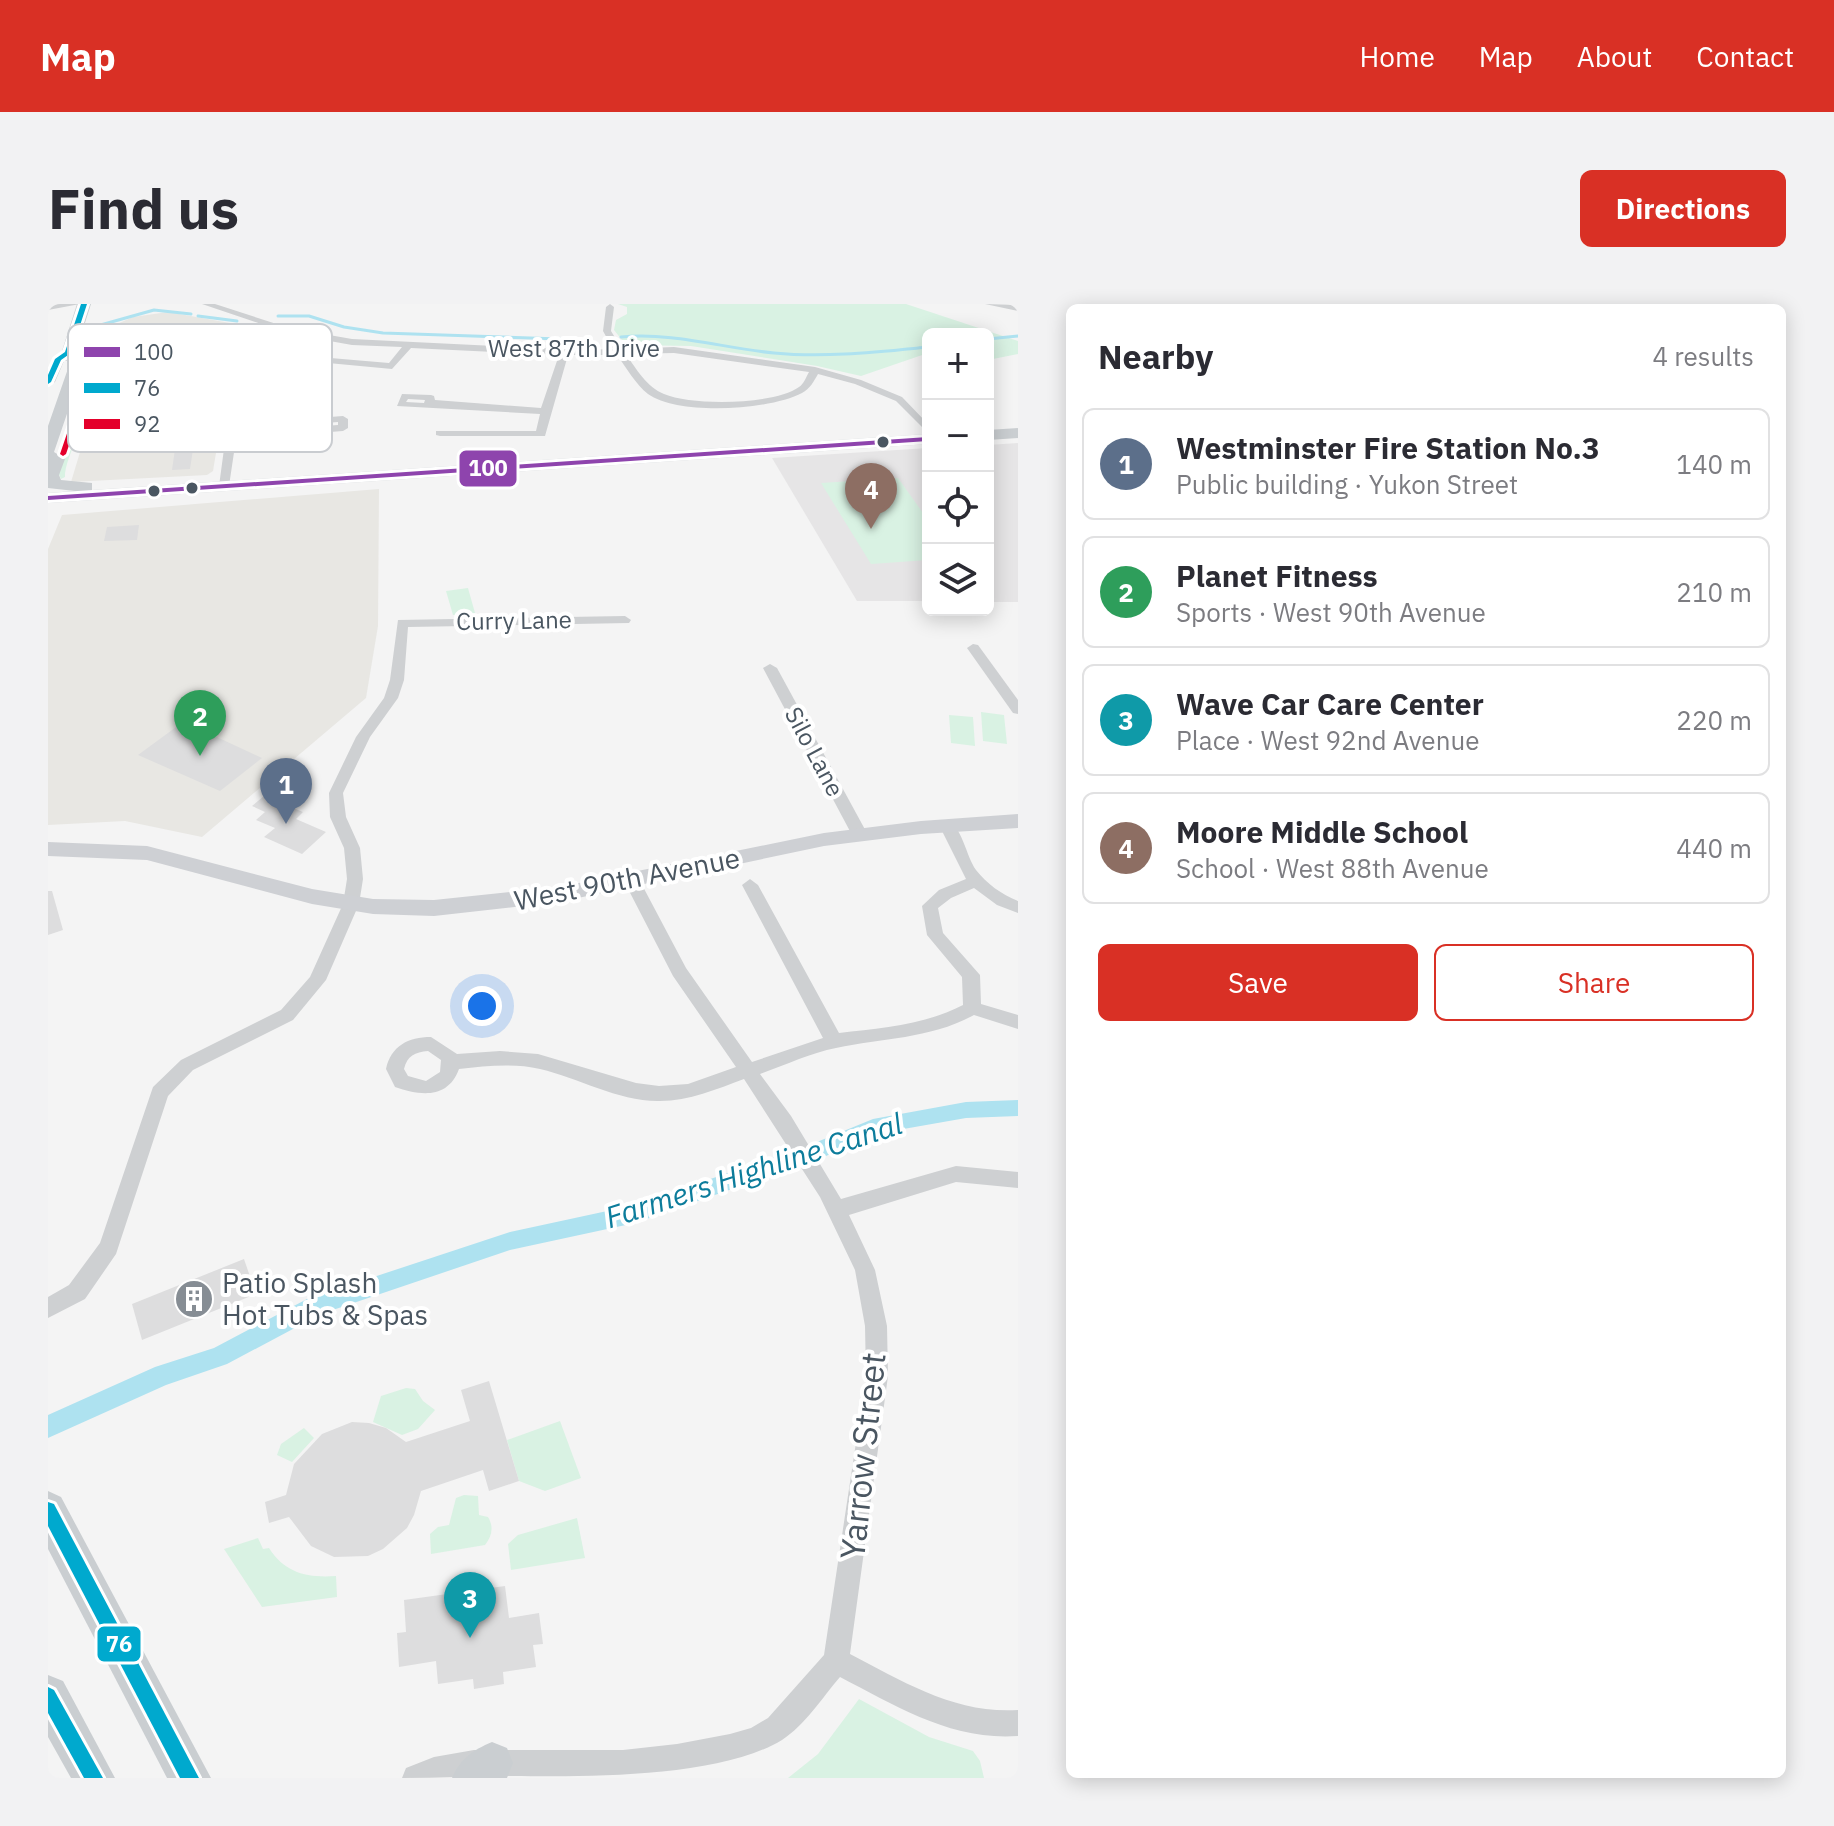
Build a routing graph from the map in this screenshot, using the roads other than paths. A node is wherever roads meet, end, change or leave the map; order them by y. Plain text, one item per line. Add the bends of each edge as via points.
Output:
1 (76, 304) edge
2 (84, 304) edge
3 (989, 304) edge
4 (214, 305) edge
5 (48, 307) edge
6 (610, 307) dead end
7 (1018, 308) edge
8 (77, 324) edge
9 (269, 324) edge
10 (332, 338) edge
11 (408, 345) junction
12 (618, 351) junction
13 (68, 353) edge
14 (564, 353) junction
15 (332, 361) edge
16 (815, 370) junction
17 (48, 382) edge
18 (68, 391) edge
19 (429, 403) dead end
20 (545, 411) junction
21 (332, 420) edge
22 (922, 424) edge
23 (332, 428) edge
24 (440, 433) dead end
25 (1018, 433) edge
26 (994, 435) edge
27 (922, 439) edge
28 (48, 452) edge
29 (228, 452) edge
30 (224, 486) junction
31 (110, 494) junction
32 (48, 498) edge
33 (48, 511) edge
34 (625, 620) dead end
35 (973, 648) dead end
36 (770, 668) dead end
37 (1018, 710) edge
38 (1018, 821) edge
39 (947, 825) junction
40 (860, 835) junction
41 (48, 849) edge
42 (974, 882) junction
43 (633, 883) junction
44 (750, 885) dead end
45 (351, 904) junction
46 (1018, 907) edge
47 (972, 1008) junction
48 (1018, 1022) edge
49 (834, 1041) junction
50 (451, 1062) dead end
51 (746, 1071) junction
52 (1018, 1180) edge
53 (838, 1209) junction
54 (48, 1308) edge
55 (48, 1510) edge
56 (836, 1661) junction
57 (58, 1714) edge
58 (1018, 1723) edge
59 (193, 1771) edge
60 (483, 1771) edge
61 (82, 1778) edge
62 (94, 1778) edge
63 (416, 1778) edge

1 - 5 street
2 - 8 main road
3 - 7 street
4 - 9 street, West 87th Drive
6 - 12 street via 605,327
10 - 11 street, West 87th Drive
11 - 14 street, West 87th Drive
11 - 15 street via 392,366
12 - 14 street, West 87th Drive
12 - 16 street, West 87th Drive via 674,350
12 - 16 street via 650,391 672,402 779,399 804,389
13 - 17 main road via 58,359
14 - 20 street
16 - 22 street, West 87th Drive via 899,399
18 - 28 main road
19 - 20 street
20 - 24 street via 544,432 537,435
21 - 23 street via 343,419 343,428
25 - 26 main road
27 - 30 main road
28 - 31 main road via 57,459 51,475 54,484
29 - 30 street
30 - 31 main road
31 - 32 main road
31 - 33 main road
34 - 45 street, Curry Lane via 402,623 391,698 363,737 336,793 338,817 352,848
35 - 37 street
36 - 40 street, Silo Lane
38 - 39 street, West 90th Avenue
39 - 40 street, West 90th Avenue
39 - 42 street
40 - 43 street, West 90th Avenue via 761,851
41 - 45 street, West 90th Avenue via 126,850 178,858
42 - 46 street
42 - 47 street via 930,906 935,935 971,975
43 - 45 street, West 90th Avenue via 466,907
43 - 51 street, Yarrow Street via 679,972
44 - 49 street
45 - 54 street via 317,980 287,1015 187,1065 160,1092 109,1247 77,1292
47 - 48 street
47 - 49 street via 948,1021
49 - 51 street
50 - 51 street via 538,1061 659,1094 688,1091
51 - 53 street, Yarrow Street
52 - 53 street via 956,1174
53 - 56 street, Yarrow Street via 865,1270 878,1353
55 - 59 main road
56 - 58 street via 936,1711 1000,1726
56 - 60 street via 772,1732 734,1747 690,1756
57 - 61 main road
57 - 62 main road
60 - 63 street via 431,1770

